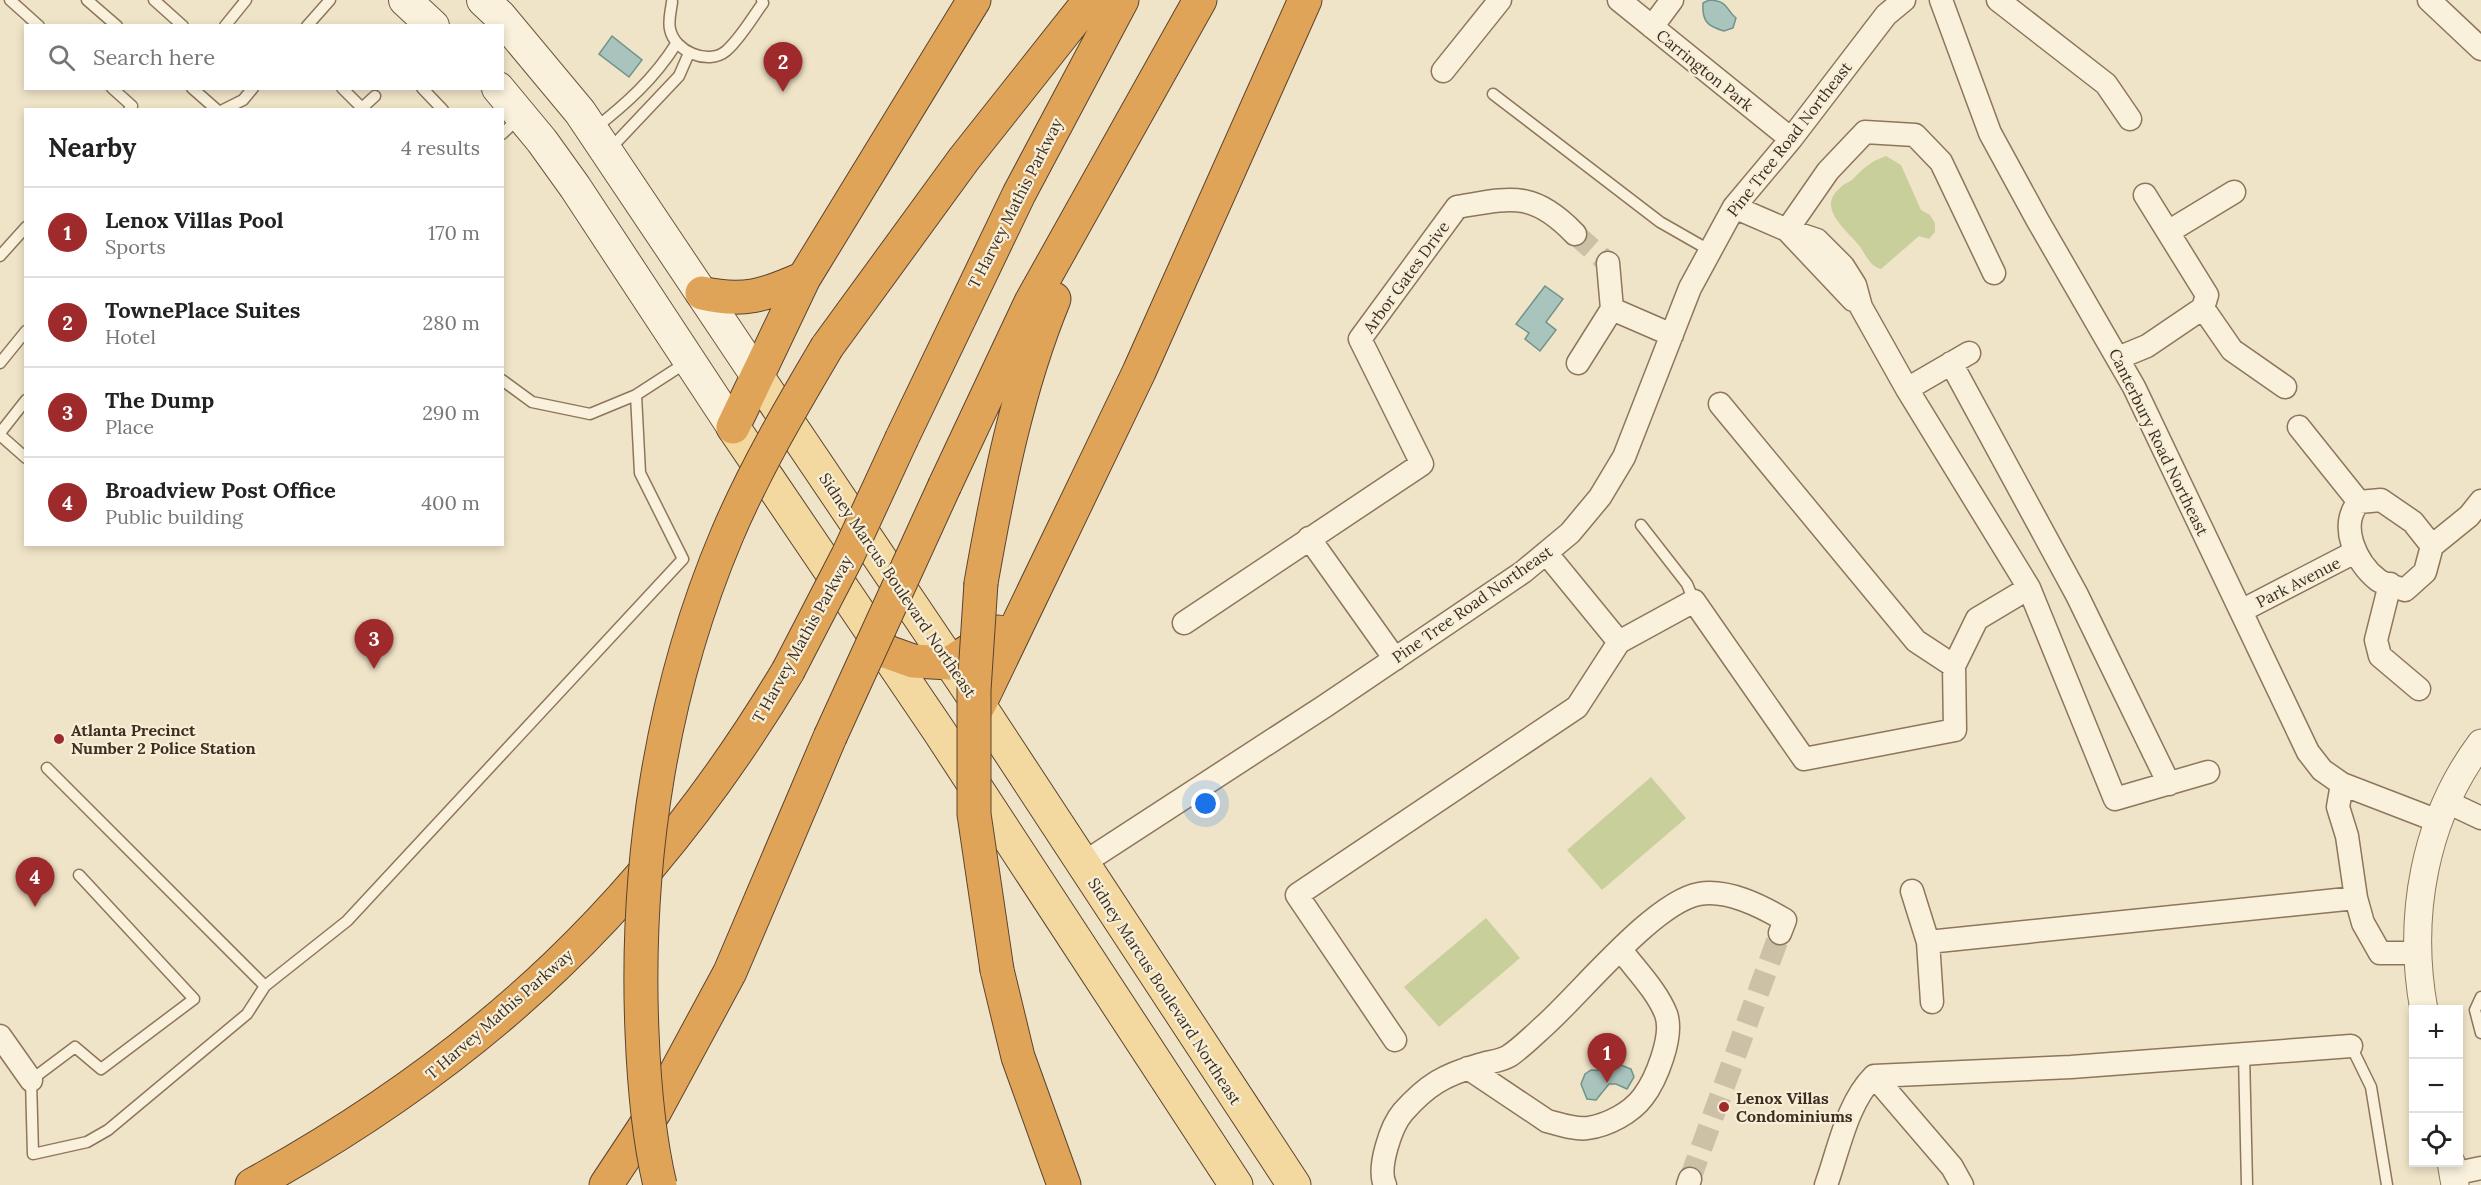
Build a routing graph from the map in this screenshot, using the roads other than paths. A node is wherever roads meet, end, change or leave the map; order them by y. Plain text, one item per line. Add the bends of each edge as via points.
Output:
1 (10, 0) edge
2 (87, 0) edge
3 (154, 0) edge
4 (246, 0) edge
5 (330, 0) edge
6 (405, 0) edge
7 (974, 0) edge
8 (1090, 0) edge
9 (1122, 0) edge
10 (1200, 0) edge
11 (1305, 0) edge
12 (1500, 0) edge
13 (1619, 0) edge
14 (1672, 0) edge
15 (1904, 0) edge
16 (1941, 0) edge
17 (1998, 0) edge
18 (2429, 0) edge
19 (763, 1) edge
20 (672, 2) dead end
21 (499, 5) edge
22 (37, 24) edge
23 (115, 24) edge
24 (181, 24) edge
25 (227, 24) edge
26 (309, 24) edge
27 (431, 24) edge
28 (1652, 27) junction
29 (676, 44) junction
30 (2481, 49) edge
31 (689, 53) junction
32 (1443, 71) dead end
33 (114, 90) edge
34 (194, 90) edge
35 (252, 90) edge
36 (346, 90) edge
37 (423, 90) edge
38 (499, 90) edge
39 (1493, 94) dead end
40 (375, 96) dead end
41 (243, 105) edge
42 (435, 107) edge
43 (130, 108) edge
44 (215, 108) edge
45 (362, 108) edge
46 (364, 108) edge
47 (2130, 119) dead end
48 (512, 125) edge
49 (1791, 139) junction
50 (601, 140) junction
51 (1106, 169) junction
52 (2234, 192) dead end
53 (2145, 195) dead end
54 (1734, 207) junction
55 (24, 229) edge
56 (1787, 230) junction
57 (2168, 232) junction
58 (1575, 234) tunnel mouth
59 (1709, 250) junction
60 (0, 256) edge
61 (1608, 263) tunnel mouth
62 (1994, 273) dead end
63 (804, 278) junction
64 (702, 293) junction
65 (2203, 308) junction
66 (1612, 309) junction
67 (24, 333) edge
68 (1672, 335) junction
69 (2118, 358) junction
70 (689, 361) junction
71 (0, 363) edge
72 (1578, 363) dead end
73 (757, 376) junction
74 (504, 381) edge
75 (2285, 387) dead end
76 (1907, 389) junction
77 (636, 394) junction
78 (24, 403) edge
79 (1720, 404) dead end
80 (2299, 427) dead end
81 (733, 428) junction
82 (0, 434) edge
83 (24, 456) edge
84 (2481, 501) edge
85 (2359, 502) junction
86 (1641, 525) dead end
87 (1309, 538) junction
88 (2432, 546) junction
89 (2355, 552) junction
90 (1547, 554) junction
91 (2390, 584) junction
92 (2029, 588) junction
93 (1694, 601) junction
94 (2241, 611) junction
95 (1025, 615) junction
96 (1184, 623) dead end
97 (1619, 642) junction
98 (882, 650) junction
99 (1395, 659) junction
100 (950, 663) junction
101 (1954, 666) junction
102 (2420, 689) dead end
103 (979, 705) junction
104 (2481, 743) edge
105 (47, 768) dead end
106 (2208, 772) dead end
107 (2169, 784) junction
108 (2342, 784) junction
109 (2442, 812) junction
110 (2481, 818) edge
111 (1082, 864) junction
112 (79, 875) dead end
113 (1912, 891) dead end
114 (2356, 898) junction
115 (1780, 933) tunnel mouth
116 (1928, 942) junction
117 (1621, 950) junction
118 (2417, 953) junction
119 (265, 986) junction
120 (2481, 998) edge
121 (1932, 1002) dead end
122 (2423, 1005) edge
123 (2481, 1033) edge
124 (0, 1036) edge
125 (1395, 1040) dead end
126 (2351, 1046) joint
127 (2244, 1054) junction
128 (1467, 1068) junction
129 (1875, 1076) junction
130 (31, 1080) junction
131 (2481, 1168) edge
132 (2453, 1174) edge
133 (252, 1185) edge
134 (606, 1185) edge
135 (660, 1185) edge
136 (1064, 1185) edge
137 (1236, 1185) edge
138 (1294, 1185) edge
139 (1385, 1185) edge
140 (1826, 1185) edge
141 (1962, 1185) edge
142 (2247, 1185) edge
143 (2388, 1185) edge

1 - 22 lane
2 - 23 lane
3 - 24 lane
4 - 25 lane
5 - 26 lane
6 - 27 main road
7 - 63 highway
8 - 135 highway, bridge via 964,159 827,346 773,439 727,536 689,639 662,746 645,858 640,975 644,1072
9 - 133 highway, T Harvey Mathis Parkway, bridge via 1019,194 843,565 788,671 685,825 577,947 480,1035 362,1121
10 - 51 highway
11 - 95 highway via 1139,372
12 - 32 street
13 - 28 street, Carrington Park
14 - 28 street
15 - 49 street, Pine Tree Road Northeast via 1886,15
16 - 69 street, Canterbury Road Northeast via 1990,133
17 - 47 street via 2106,84
18 - 30 street
19 - 31 lane via 725,52 709,57
20 - 29 lane via 670,31
21 - 50 main road, Sidney Marcus Boulevard Northeast
28 - 49 street, Carrington Park
29 - 31 lane
29 - 50 lane
31 - 50 lane via 679,76
33 - 43 lane
34 - 44 lane
35 - 41 lane
36 - 45 lane
37 - 42 lane
38 - 48 main road
39 - 59 lane via 1660,222
40 - 46 lane
48 - 70 main road via 575,187
49 - 54 street, Pine Tree Road Northeast
50 - 64 main road, Sidney Marcus Boulevard Northeast
51 - 134 highway, bridge via 1031,302 945,485 830,737 730,972 655,1111
51 - 136 highway, bridge via 1033,358 1008,445 981,583 974,690 974,814 997,970 1018,1057
52 - 57 street
53 - 57 street
54 - 56 street
54 - 59 street, Pine Tree Road Northeast
55 - 60 lane
56 - 62 street via 1828,171 1865,132 1915,135 1941,162
56 - 76 street via 1817,240 1836,270 1855,285 1861,307
57 - 65 street via 2207,295
58 - 87 street, Arbor Gates Drive via 1556,214 1534,203 1511,198 1457,207 1360,339 1422,464
59 - 68 street, Pine Tree Road Northeast
61 - 66 street
63 - 64 highway via 750,298
63 - 73 highway
64 - 73 main road, Sidney Marcus Boulevard Northeast
65 - 69 street via 2147,346
65 - 75 street via 2232,350
66 - 68 street
66 - 72 street
67 - 71 lane
68 - 90 street, Pine Tree Road Northeast via 1624,457 1600,497
69 - 94 street, Canterbury Road Northeast
70 - 77 lane
70 - 81 main road
73 - 81 highway
73 - 100 main road, Sidney Marcus Boulevard Northeast
74 - 77 lane via 532,402 591,414
76 - 92 street
76 - 107 street via 1960,358
77 - 119 lane via 640,473 683,559 347,921
78 - 82 lane
79 - 101 street via 1916,641
80 - 85 street
81 - 98 main road
82 - 83 lane
84 - 88 street
85 - 88 street via 2381,500 2413,522
85 - 89 street, Park Avenue via 2349,523
86 - 93 lane via 1687,584
87 - 96 street, Arbor Gates Drive
87 - 99 street
88 - 91 street via 2425,572 2405,590
89 - 91 street, Park Avenue via 2379,580
89 - 94 street, Park Avenue
90 - 97 street
90 - 99 street, Pine Tree Road Northeast
91 - 102 street via 2376,640 2379,656
92 - 101 street via 1977,619
92 - 107 street via 2115,799
93 - 97 street
93 - 101 street via 1804,759 1955,730
94 - 108 street, Canterbury Road Northeast via 2308,752 2322,770
95 - 100 highway
95 - 103 highway
97 - 125 street via 1577,707 1297,895
98 - 100 highway via 913,661
98 - 137 main road
99 - 111 street, Pine Tree Road Northeast
100 - 103 main road, Sidney Marcus Boulevard Northeast
103 - 111 main road, Sidney Marcus Boulevard Northeast
104 - 109 street
105 - 119 lane
106 - 107 street
108 - 109 street, Canterbury Road Northeast
108 - 114 street via 2338,807 2347,836
109 - 110 street, Canterbury Road Northeast
109 - 118 street via 2421,884
111 - 138 main road, Sidney Marcus Boulevard Northeast
112 - 130 lane via 194,999 101,1069 75,1047
113 - 116 street
114 - 116 street
114 - 118 street via 2363,923 2380,953
115 - 117 street via 1785,920 1766,909 1714,893 1698,894 1663,911
116 - 121 street
117 - 128 street via 1508,1057
117 - 128 street via 1667,1016 1667,1041 1661,1062 1643,1097 1627,1112 1585,1129 1560,1124 1547,1120
118 - 122 street
119 - 130 lane via 247,1014 108,1130 87,1142 33,1154
120 - 123 lane via 2475,1010
124 - 130 street
126 - 127 street
126 - 143 lane via 2371,1087
127 - 129 street
127 - 142 lane
128 - 139 street via 1431,1083 1401,1114 1383,1163
129 - 140 street via 1863,1088 1849,1119
129 - 141 street via 1952,1167
131 - 132 street

